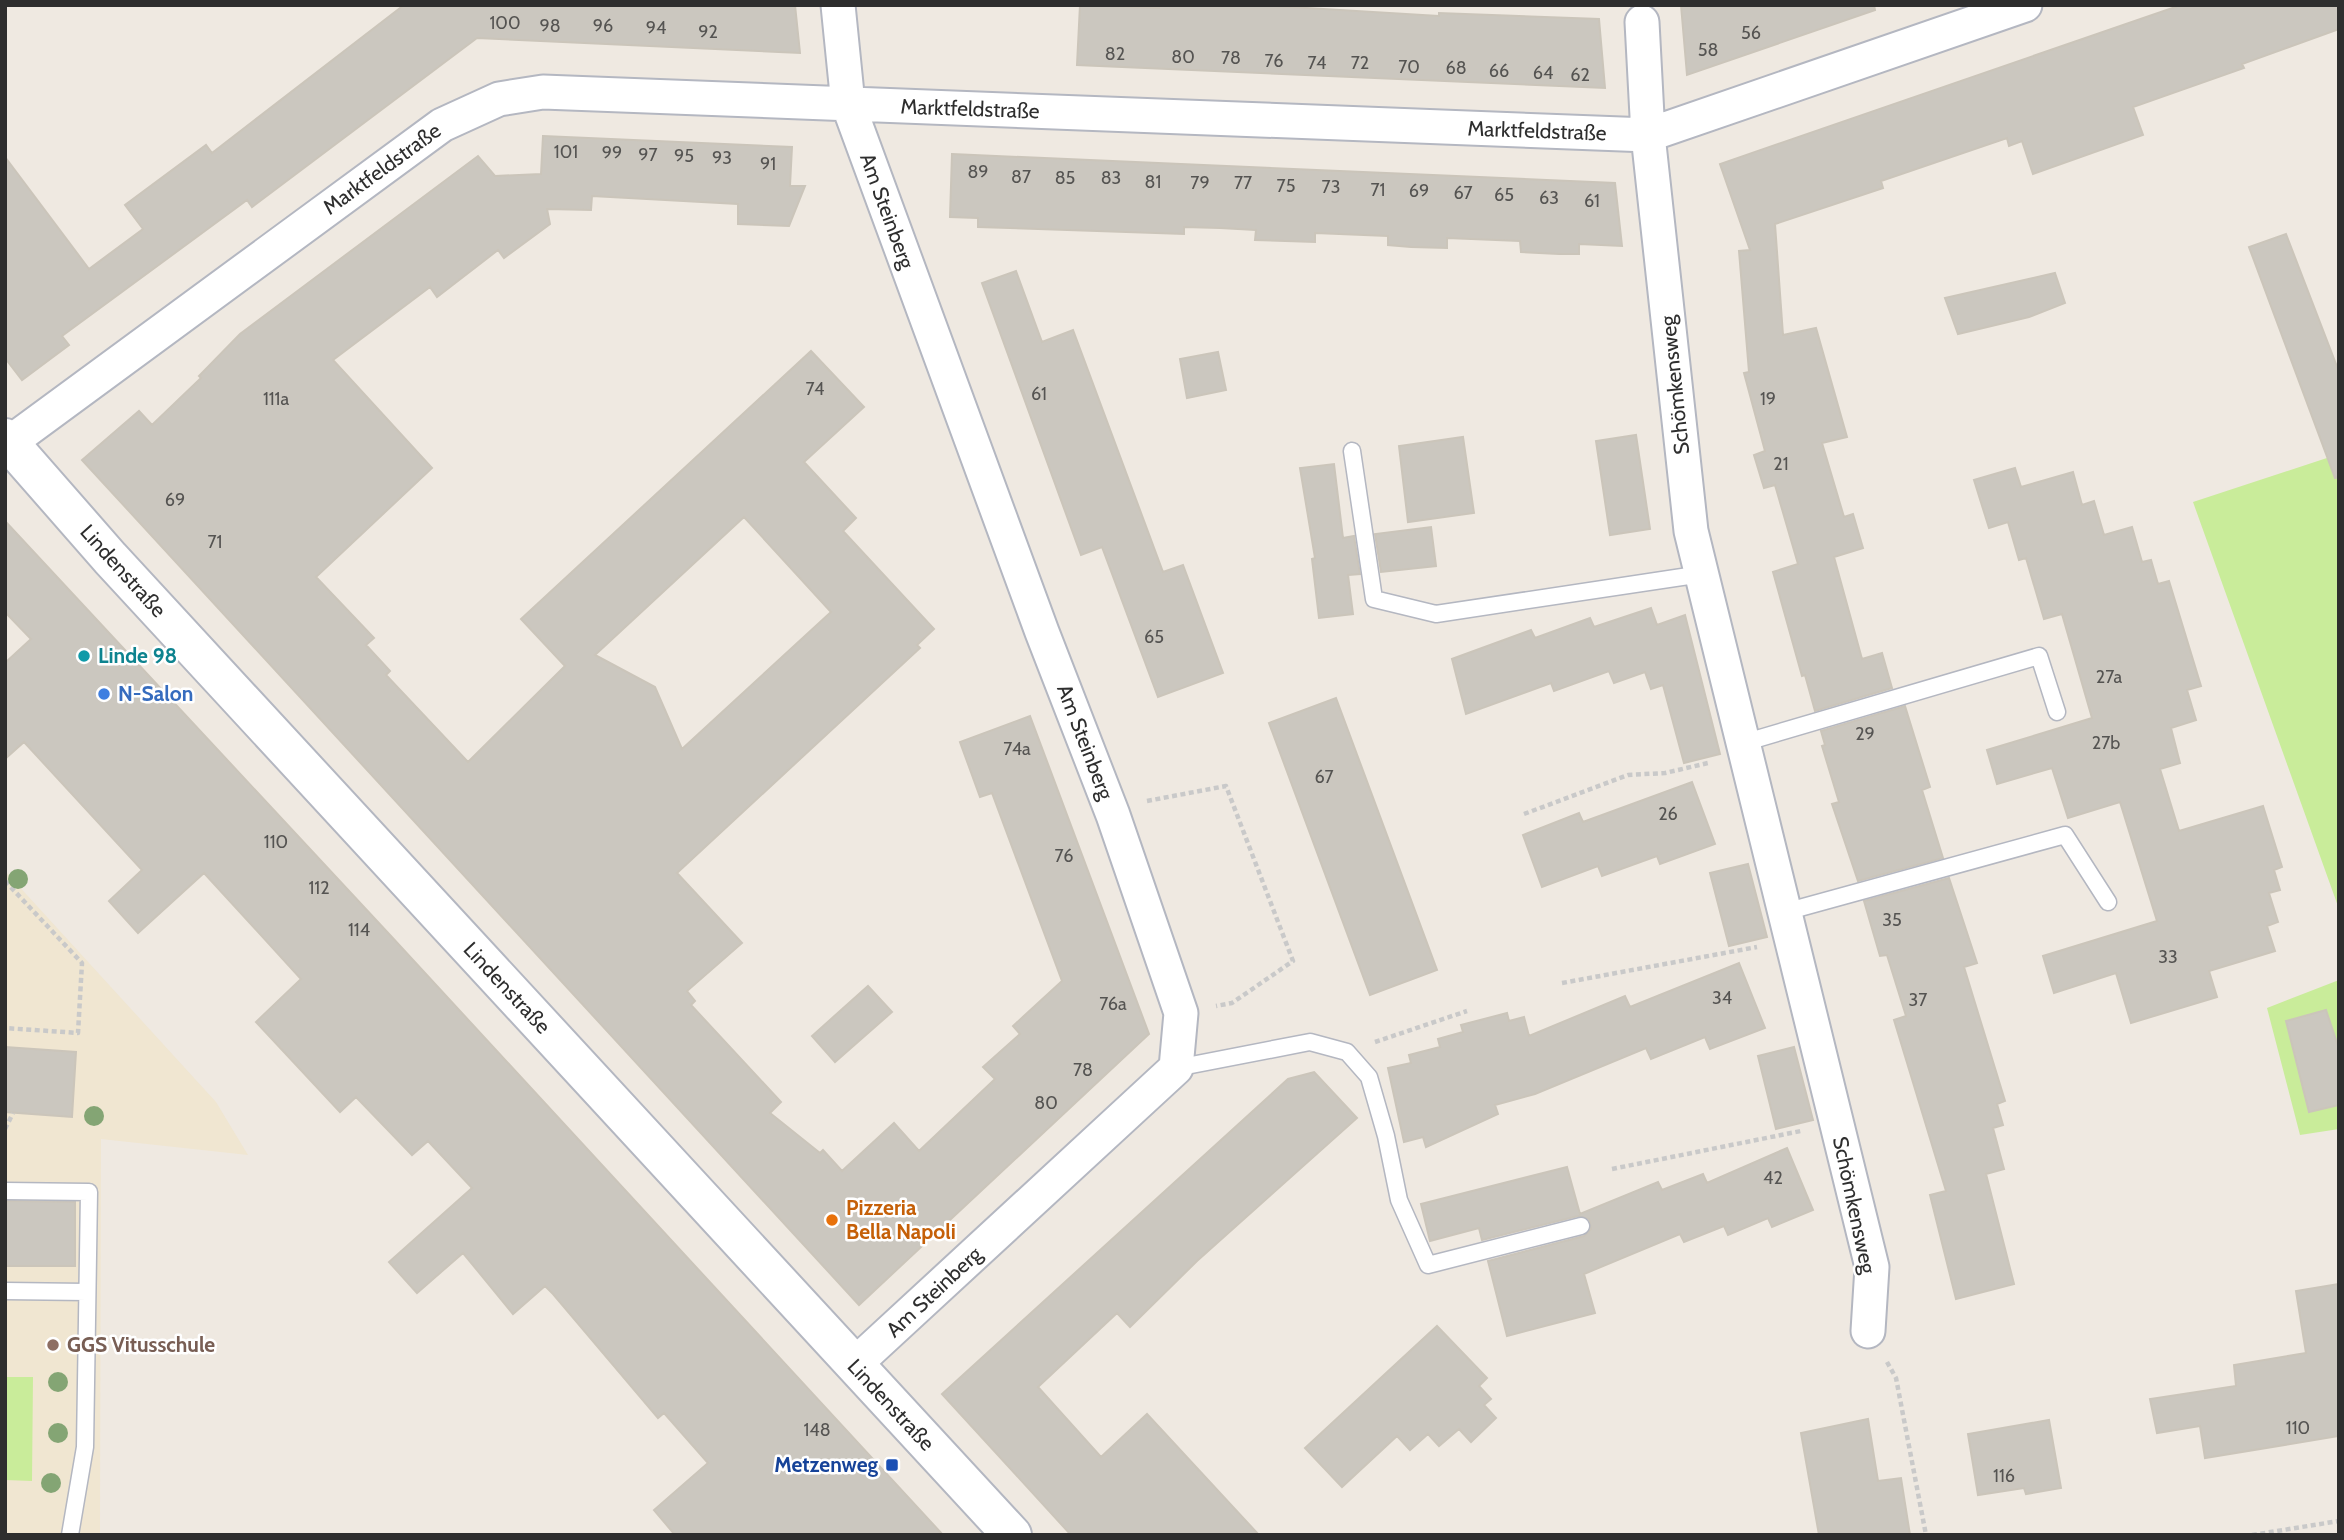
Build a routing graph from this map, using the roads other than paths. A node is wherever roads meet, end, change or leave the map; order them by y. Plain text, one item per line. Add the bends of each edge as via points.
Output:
1 (838, 5) edge
2 (2025, 5) edge
3 (1642, 22) dead end
4 (848, 104) junction
5 (1648, 135) junction
6 (6, 442) edge
7 (1352, 451) dead end
8 (1702, 574) junction
9 (2057, 712) dead end
10 (1745, 748) junction
11 (2108, 902) dead end
12 (1788, 926) junction
13 (1176, 1068) junction
14 (5, 1191) edge
15 (1581, 1226) dead end
16 (5, 1291) edge
17 (87, 1292) junction
18 (1868, 1331) road end
19 (854, 1365) junction
20 (70, 1535) edge
21 (1012, 1535) edge

1 - 4 street, Am Steinberg
2 - 5 street, Marktfeldstraße
3 - 5 street, Schömkensweg
4 - 5 street, Marktfeldstraße
4 - 6 street, Marktfeldstraße via 543,92 499,99 442,125
4 - 13 street, Am Steinberg via 1113,815 1181,1013
5 - 8 street, Schömkensweg via 1691,531
6 - 19 street, Lindenstraße
7 - 8 lane via 1374,599 1436,614
8 - 10 street, Schömkensweg
9 - 10 lane via 2039,656
10 - 12 street, Schömkensweg
11 - 12 lane via 2064,835
12 - 18 street, Schömkensweg via 1872,1267
13 - 15 lane via 1310,1042 1347,1052 1369,1077 1399,1200 1428,1265
13 - 19 street, Am Steinberg
14 - 17 lane via 89,1192
16 - 17 lane
17 - 20 lane via 85,1447
19 - 21 street, Lindenstraße

